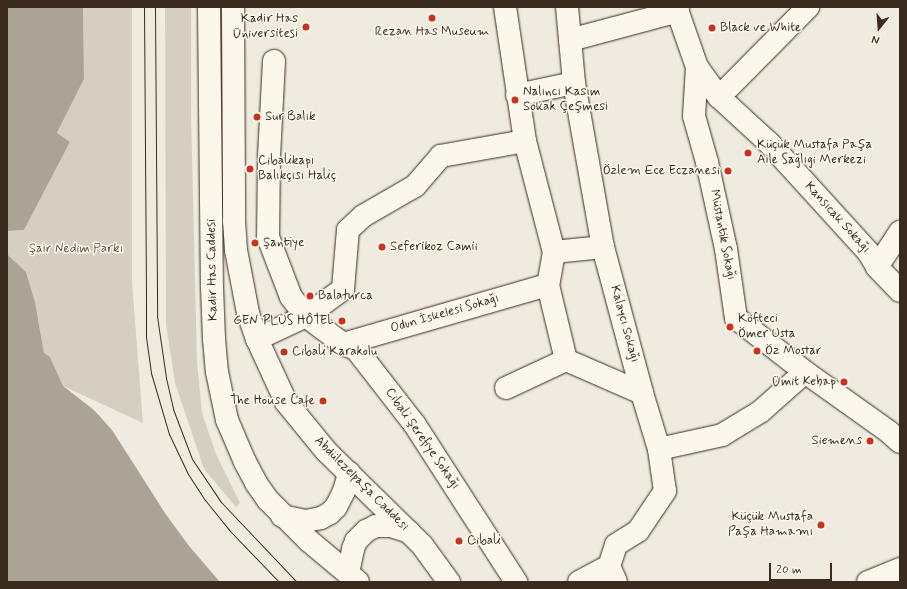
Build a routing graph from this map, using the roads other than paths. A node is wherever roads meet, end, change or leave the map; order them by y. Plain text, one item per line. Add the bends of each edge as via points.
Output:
1 (209, 7) edge
2 (233, 7) edge
3 (505, 7) edge
4 (567, 7) edge
5 (808, 7) edge
6 (677, 9) edge
7 (570, 40) junction
8 (274, 61) dead end
9 (697, 67) junction
10 (574, 83) junction
11 (517, 95) junction
12 (719, 97) junction
13 (525, 141) junction
14 (900, 232) edge
15 (603, 247) junction
16 (554, 252) junction
17 (877, 268) junction
18 (548, 285) junction
19 (900, 291) edge
20 (306, 316) junction
21 (257, 339) junction
22 (343, 344) junction
23 (566, 360) junction
24 (805, 372) junction
25 (506, 388) dead end
26 (642, 393) junction
27 (900, 442) edge
28 (659, 449) junction
29 (349, 473) junction
30 (282, 516) junction
31 (409, 532) junction
32 (900, 569) edge
33 (613, 574) edge
34 (353, 578) edge
35 (449, 582) edge
36 (516, 582) edge
37 (579, 582) edge
38 (868, 582) edge

1 - 30 street, Kadir Has Caddesi via 212,287 217,372 227,420 235,441 256,484
2 - 21 street, Kadir Has Caddesi via 236,250 248,313
3 - 11 street
4 - 7 street, Kalaycı Sokağı
5 - 12 street
6 - 7 street
6 - 9 street
7 - 10 street, Kalaycı Sokağı
8 - 20 street via 268,237 291,297
9 - 12 street, Kansıcak Sokağı
9 - 24 street, Müstantik Sokağı via 694,116 726,249 736,318
10 - 11 street
10 - 15 street, Kalaycı Sokağı
11 - 13 street
12 - 17 street, Kansıcak Sokağı via 770,144 869,253
13 - 16 street
13 - 20 street via 441,156 415,186 363,216 348,230 344,289
14 - 17 street
15 - 16 street
15 - 26 street, Kalaycı Sokağı
16 - 18 street
17 - 19 street, Kansıcak Sokağı
18 - 22 street, Odun İskelesi Sokağı
18 - 23 street
20 - 21 street
20 - 22 street, Cibali Şerefiye Sokağı
21 - 29 street, Abdülezelpaşa Caddesi via 286,402 326,451
22 - 36 street, Cibali Şerefiye Sokağı via 356,349 415,425
23 - 25 street
23 - 26 street
24 - 27 street, Müstantik Sokağı
24 - 28 street via 760,412 722,435
26 - 28 street, Kalaycı Sokağı
28 - 33 street, Kalaycı Sokağı via 665,491 638,530 616,545
29 - 30 street via 344,491 330,513 306,521
29 - 31 street, Abdülezelpaşa Caddesi
30 - 34 street
31 - 34 street via 390,526 376,526 366,531 356,541 353,549
31 - 35 street, Abdülezelpaşa Caddesi via 442,570
32 - 38 street
33 - 37 street

